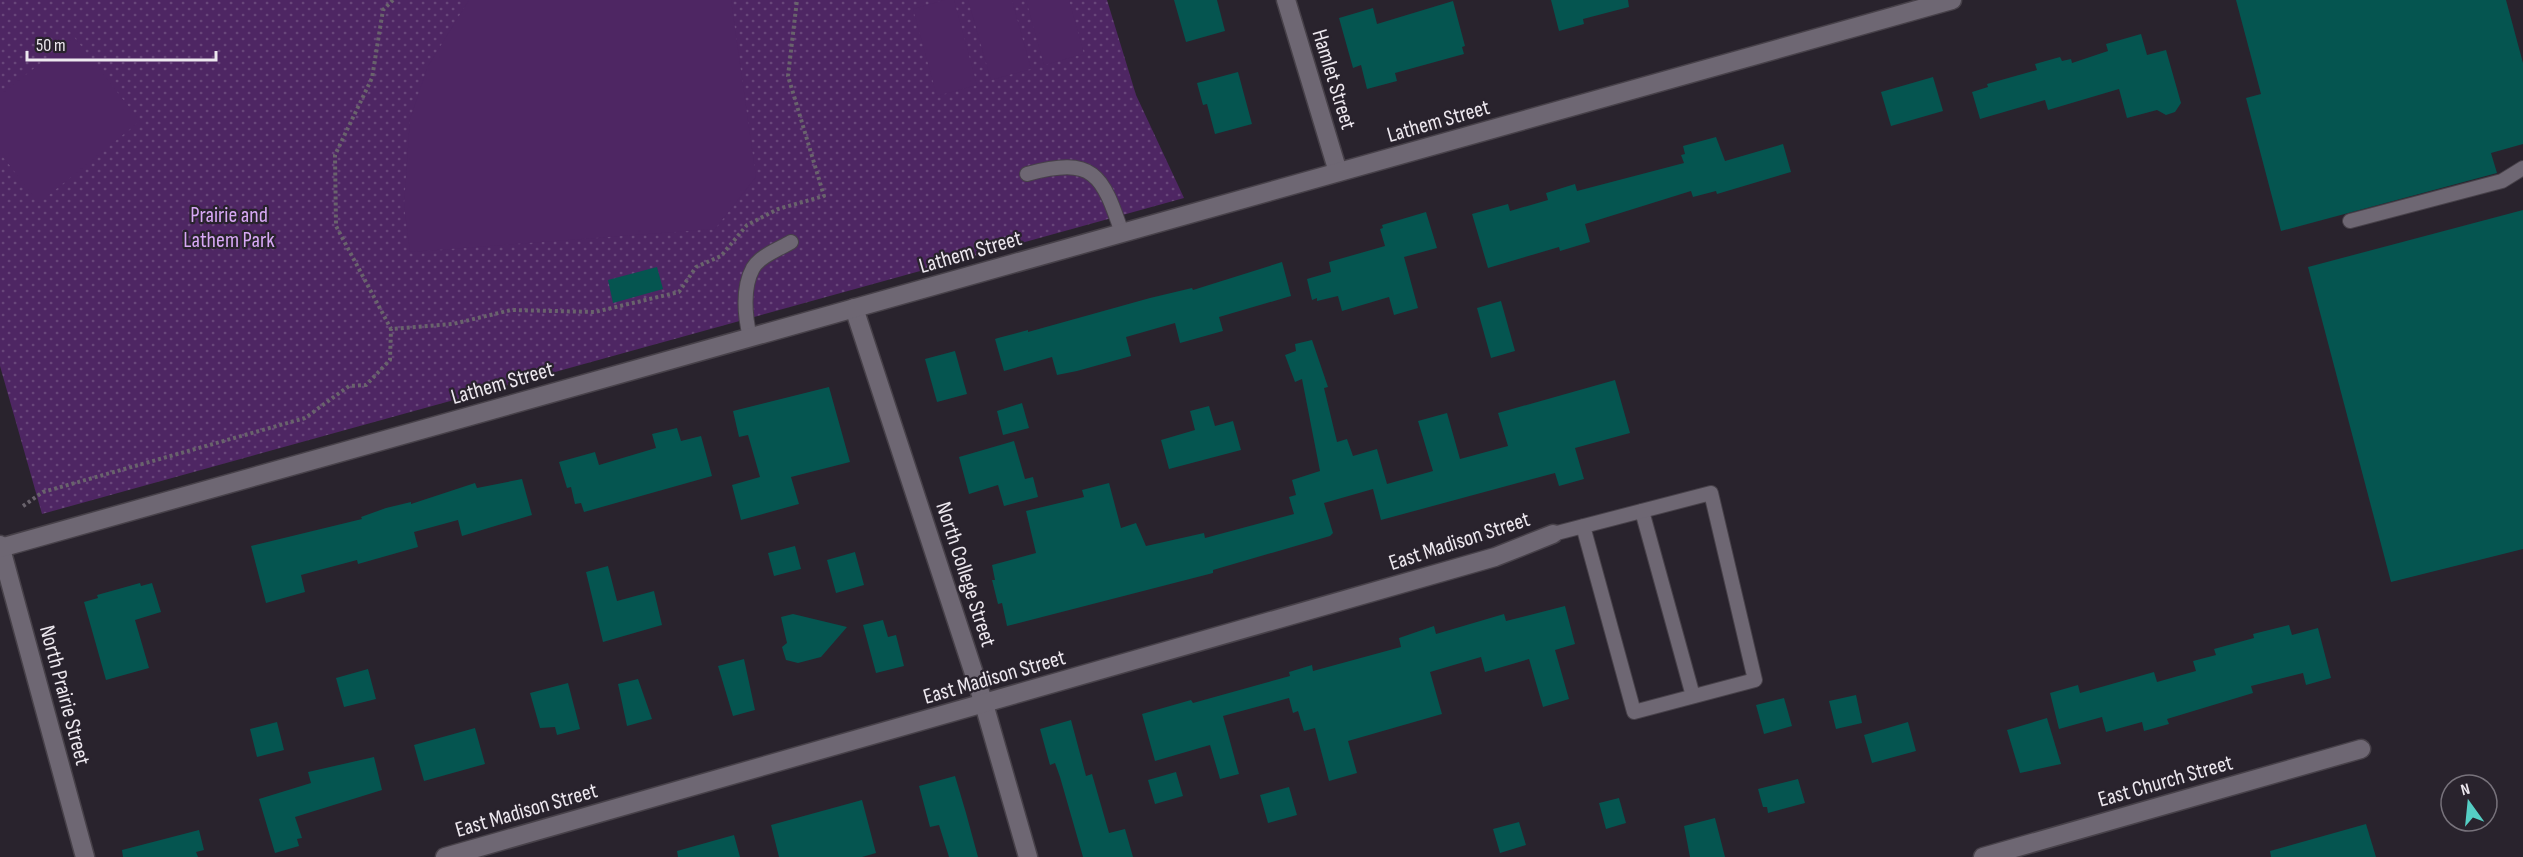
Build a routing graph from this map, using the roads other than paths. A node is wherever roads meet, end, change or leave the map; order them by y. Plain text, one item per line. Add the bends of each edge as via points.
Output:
1 (1286, 0) edge
2 (1953, 0) edge
3 (2523, 168) edge
4 (1338, 172) junction
5 (1027, 174) dead end
6 (2350, 221) dead end
7 (1122, 233) junction
8 (791, 242) dead end
9 (854, 308) junction
10 (750, 337) junction
11 (1642, 512) junction
12 (1583, 526) junction
13 (1553, 534) joint
14 (0, 547) edge
15 (1694, 696) junction
16 (984, 704) junction
17 (2361, 749) dead end
18 (86, 857) edge
19 (446, 857) edge
20 (1028, 857) edge
21 (1983, 857) edge

1 - 4 street, Hamlet Street
2 - 4 street, Lathem Street
3 - 6 lane via 2502,181
4 - 7 street, Lathem Street
5 - 7 lane via 1050,168 1085,169 1101,182
7 - 9 street, Lathem Street
8 - 10 lane via 753,268 744,316
9 - 10 street, Lathem Street
9 - 16 street, North College Street
10 - 14 street, Lathem Street
11 - 12 lane
11 - 15 lane
11 - 15 lane via 1711,493 1755,680
12 - 13 lane
12 - 15 lane via 1634,712
13 - 16 street, East Madison Street via 1495,557
14 - 18 street, North Prairie Street
16 - 19 street, East Madison Street
16 - 20 street, North College Street
17 - 21 street, East Church Street

